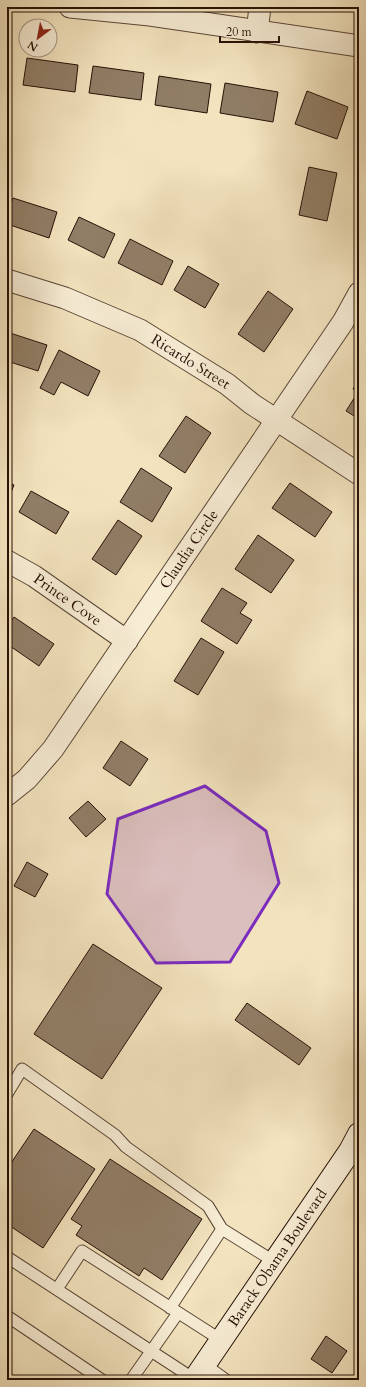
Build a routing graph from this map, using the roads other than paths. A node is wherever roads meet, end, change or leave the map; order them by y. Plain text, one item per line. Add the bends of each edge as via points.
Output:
1 (70, 7) edge
2 (260, 7) edge
3 (257, 32) junction
4 (359, 46) edge
5 (7, 280) edge
6 (359, 293) edge
7 (277, 420) junction
8 (359, 474) edge
9 (7, 561) edge
10 (127, 640) junction
11 (7, 795) edge
12 (7, 1094) edge
13 (359, 1134) edge
14 (222, 1229) junction
15 (7, 1257) edge
16 (275, 1262) junction
17 (57, 1289) junction
18 (174, 1310) junction
19 (7, 1316) edge
20 (221, 1340) junction
21 (151, 1351) junction
22 (197, 1374) edge
23 (102, 1380) edge
24 (131, 1380) edge
25 (226, 1380) edge

1 - 3 street via 150,15
2 - 3 street
3 - 4 street
5 - 7 street, Ricardo Street via 65,298 140,330 227,384
6 - 7 street, Claudia Circle via 343,322
7 - 8 street, Ricardo Street
7 - 10 street, Claudia Circle
9 - 10 street, Prince Cove via 34,576
10 - 11 street, Claudia Circle via 53,749 27,779
12 - 14 lane via 22,1069 115,1135 126,1147 208,1206
13 - 16 main road, Barack Obama Boulevard
14 - 16 lane
14 - 18 lane
15 - 17 lane
16 - 20 main road, Barack Obama Boulevard
17 - 18 lane via 82,1251
17 - 21 lane
18 - 20 lane
18 - 21 lane
19 - 23 lane
20 - 22 main road, Barack Obama Boulevard
21 - 22 lane
21 - 24 lane
22 - 25 lane

